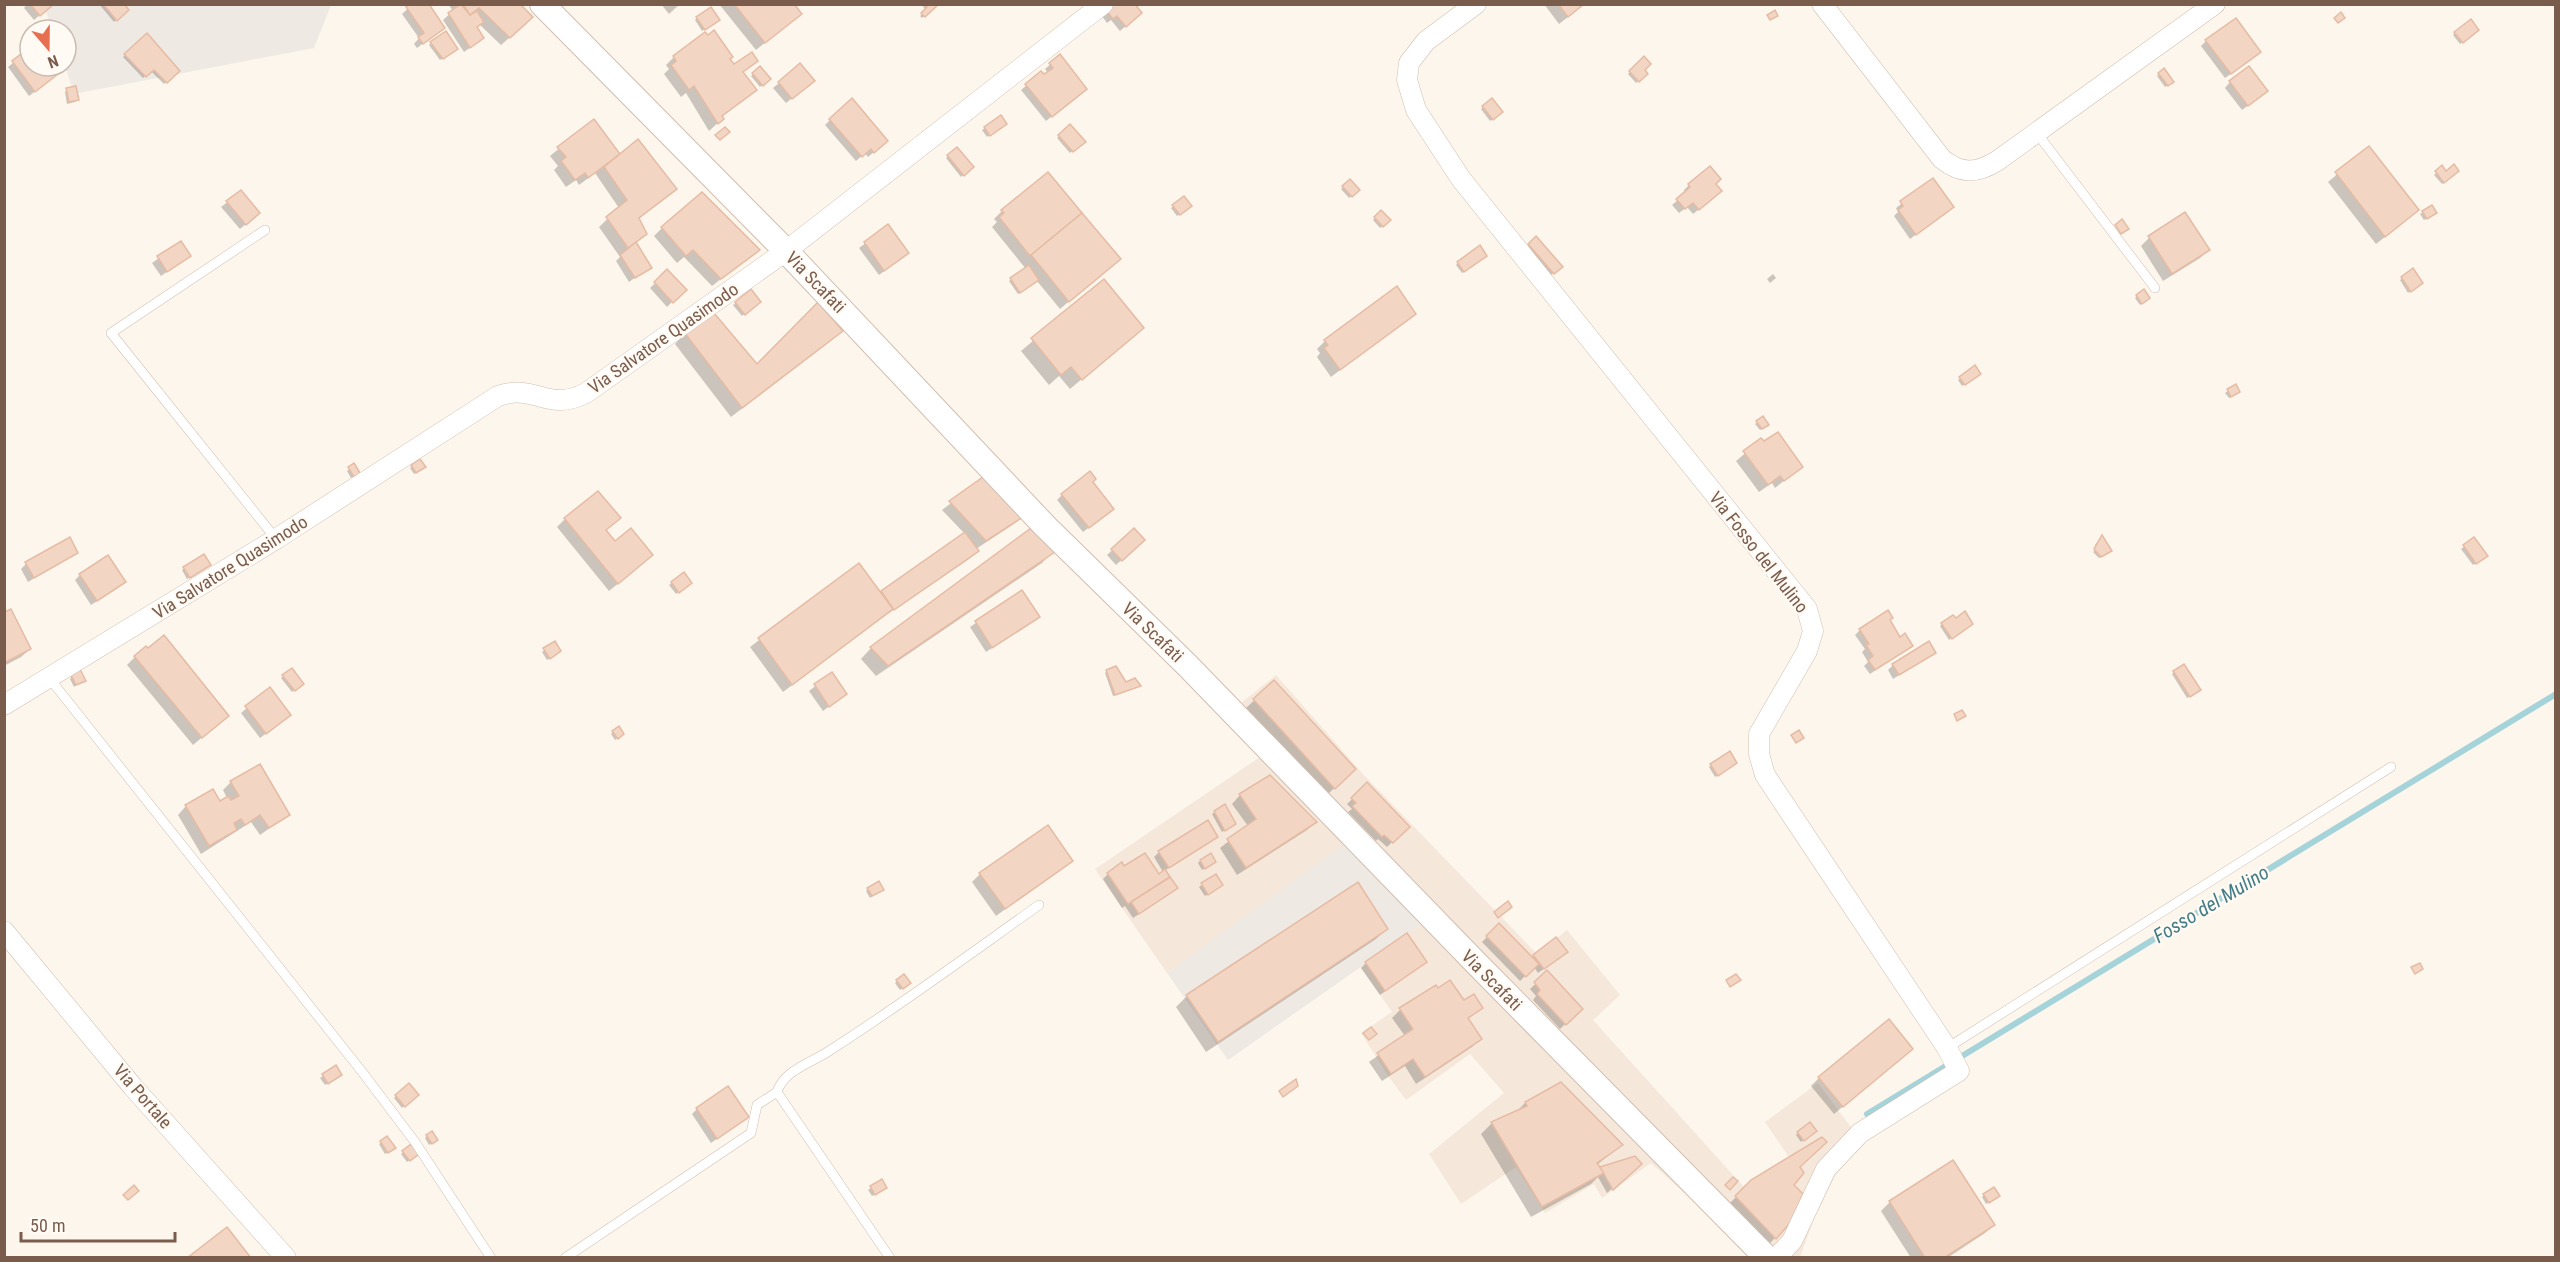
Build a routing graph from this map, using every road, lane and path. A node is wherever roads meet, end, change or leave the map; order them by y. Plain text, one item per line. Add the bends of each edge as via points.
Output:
1 (542, 4) edge
2 (1103, 4) edge
3 (1476, 4) edge
4 (1822, 4) edge
5 (2215, 4) edge
6 (2037, 132) junction
7 (265, 230) dead end
8 (786, 251) junction
9 (2155, 288) dead end
10 (276, 539) junction
11 (50, 679) junction
12 (4, 705) edge
13 (2391, 767) dead end
14 (1040, 905) dead end
15 (4, 931) edge
16 (1947, 1047) junction
17 (777, 1092) junction
18 (286, 1257) edge
19 (491, 1257) edge
20 (565, 1257) edge
21 (890, 1257) edge
22 (1767, 1257) edge
23 (1776, 1257) edge

1 - 8 street, Via Scafati
2 - 8 street, Via Salvatore Quasimodo
3 - 16 street, Via Fosso del Mulino via 1426,40 1409,63 1407,80 1416,110 1461,179 1807,609 1813,630 1807,651 1759,735 1762,765
4 - 6 street via 1942,159 1952,166 1975,171
5 - 6 street
6 - 9 lane
7 - 10 lane via 111,333
8 - 10 street, Via Salvatore Quasimodo via 586,393 557,402 526,392 511,391 498,396
8 - 22 street, Via Scafati via 1045,526 1188,666
10 - 11 street, Via Salvatore Quasimodo
11 - 12 street, Via Salvatore Quasimodo
11 - 19 lane via 363,1073 415,1142
13 - 16 lane
14 - 17 lane via 855,1035 790,1074 780,1082
15 - 18 street, Via Portale via 133,1087
16 - 23 street, Via Fosso del Mulino via 1959,1071 1860,1133 1826,1169 1792,1241
17 - 20 lane via 757,1105 751,1133
17 - 21 lane

